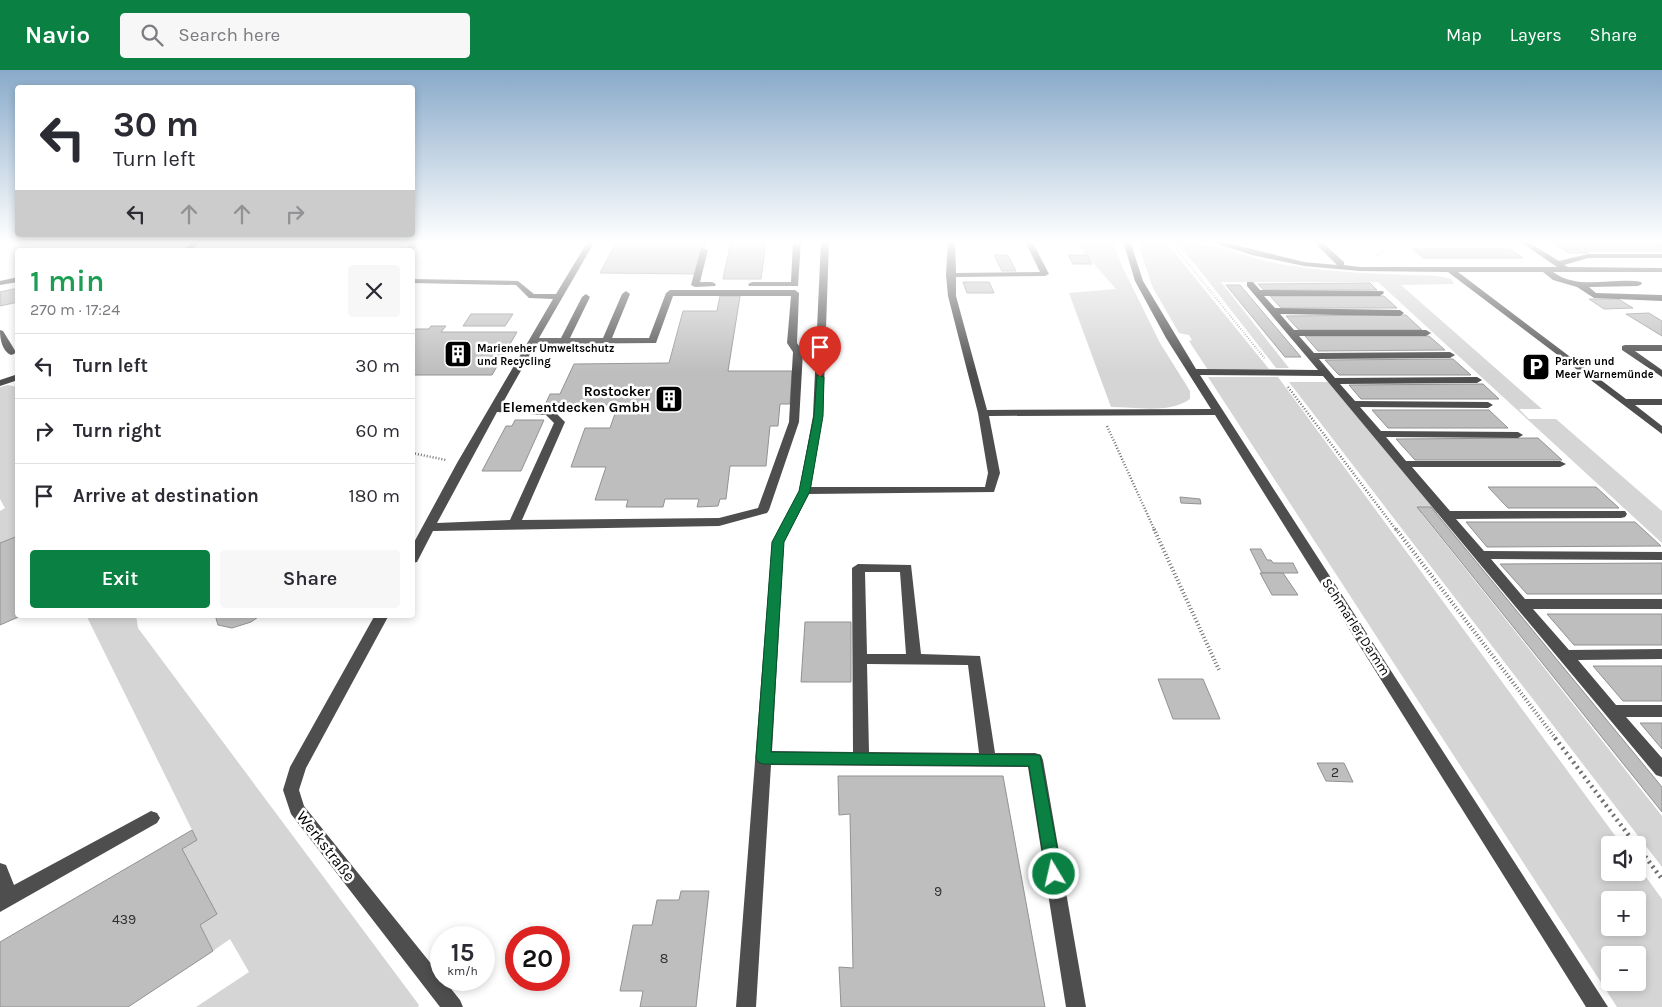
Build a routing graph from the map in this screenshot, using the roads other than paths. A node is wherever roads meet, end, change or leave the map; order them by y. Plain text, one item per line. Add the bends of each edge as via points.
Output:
1 (520, 285) edge
2 (566, 285) edge
3 (695, 285) edge
4 (723, 285) edge
5 (823, 285) edge
6 (951, 285) edge
7 (1141, 285) edge
8 (1470, 285) edge
9 (1580, 285) joint
10 (1596, 285) edge
11 (1380, 293) dead end
12 (626, 294) dead end
13 (586, 297) dead end
14 (558, 298) junction
15 (1662, 298) edge
16 (1273, 311) junction
17 (1400, 313) dead end
18 (0, 333) edge
19 (1291, 333) junction
20 (1426, 333) dead end
21 (564, 341) junction
22 (606, 341) junction
23 (533, 342) junction
24 (1662, 348) edge
25 (11, 352) dead end
26 (1311, 356) junction
27 (1450, 356) dead end
28 (1194, 372) junction
29 (1662, 374) edge
30 (1329, 377) junction
31 (15, 378) edge
32 (1477, 380) dead end
33 (0, 383) edge
34 (1624, 402) junction
35 (1662, 402) edge
36 (1352, 404) junction
37 (1488, 405) dead end
38 (496, 409) junction
39 (1219, 412) junction
40 (983, 413) junction
41 (1662, 431) edge
42 (1377, 434) junction
43 (1518, 435) dead end
44 (1402, 464) junction
45 (1560, 464) dead end
46 (805, 491) junction
47 (1621, 514) dead end
48 (1446, 515) junction
49 (514, 524) junction
50 (430, 527) junction
51 (415, 554) edge
52 (1480, 555) junction
53 (1662, 556) edge
54 (1521, 604) junction
55 (1662, 604) edge
56 (380, 618) edge
57 (1662, 654) edge
58 (1565, 655) junction
59 (860, 659) junction
60 (914, 659) junction
61 (1612, 711) junction
62 (1662, 711) edge
63 (763, 758) junction
64 (988, 758) junction
65 (861, 759) junction
66 (1662, 770) edge
67 (151, 818) dead end
68 (0, 871) edge
69 (5, 900) edge
70 (453, 1007) edge
71 (746, 1007) edge
72 (1076, 1007) edge
73 (1598, 1007) edge

1 - 14 street via 532,296
2 - 14 street
3 - 4 street
5 - 46 street via 818,416
6 - 40 street
7 - 28 street, Schmarler Damm
8 - 34 street
9 - 10 street
9 - 15 street via 1594,295
11 - 16 street via 1254,288
12 - 22 street
13 - 21 street
14 - 23 street
16 - 17 street
16 - 19 street
18 - 25 street
19 - 20 street
19 - 26 street
21 - 22 street
21 - 23 street
22 - 49 street via 653,341 670,293 795,293 792,343 798,352 794,422 763,510 719,522
23 - 38 street
24 - 29 street via 1625,348
26 - 27 street
26 - 30 street
28 - 30 street
28 - 39 street, Schmarler Damm
30 - 32 street
30 - 36 street
31 - 33 street
34 - 35 street
34 - 41 street
36 - 37 street
36 - 42 street
38 - 49 street via 549,412 560,422
38 - 50 street
39 - 40 street
39 - 73 street, Schmarler Damm
40 - 46 street via 994,473 990,490
42 - 43 street
42 - 44 street
44 - 45 street
44 - 48 street
46 - 63 street via 778,542
47 - 48 street
48 - 52 street
49 - 50 street
50 - 51 street
52 - 53 street
52 - 54 street
54 - 55 street
54 - 58 street
56 - 70 street, Werkstraße via 298,767 290,790 297,808
57 - 58 street
58 - 61 street
59 - 60 street
59 - 60 street via 858,568 906,568
59 - 65 street
60 - 64 street via 975,660
61 - 62 street
61 - 66 street
63 - 65 street
63 - 71 street
64 - 65 street
64 - 72 street via 1035,760
67 - 69 street
68 - 69 street

